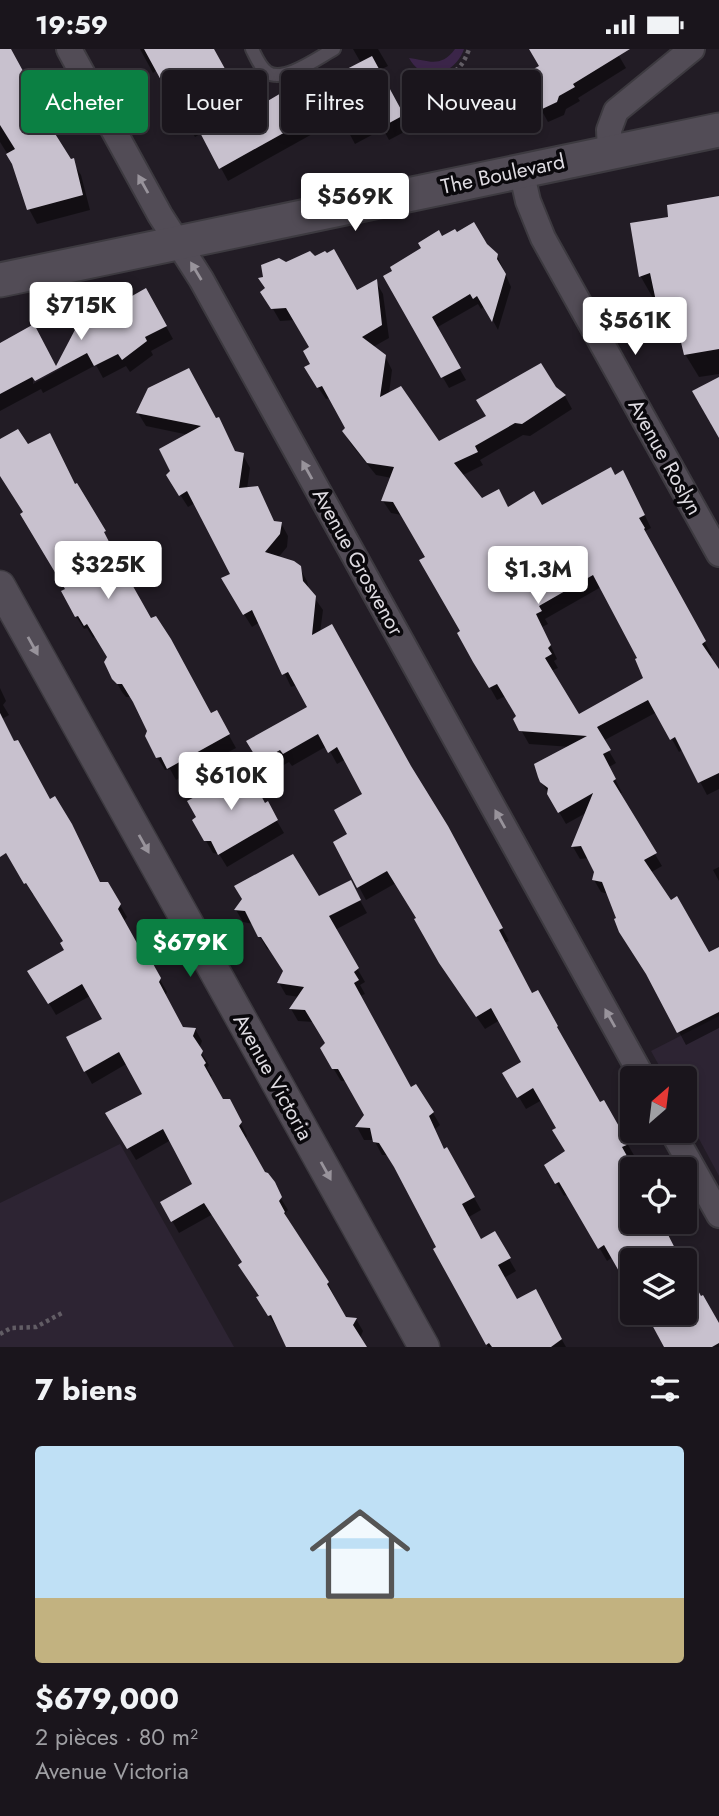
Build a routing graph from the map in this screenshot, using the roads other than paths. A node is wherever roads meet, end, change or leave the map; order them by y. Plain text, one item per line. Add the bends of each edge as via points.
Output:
1 (69, 49) edge
2 (251, 49) edge
3 (334, 49) edge
4 (692, 49) edge
5 (719, 130) edge
6 (610, 151) junction
7 (521, 170) junction
8 (179, 243) junction
9 (0, 280) edge
10 (719, 554) edge
11 (0, 586) edge
12 (636, 1066) edge
13 (679, 1143) edge
14 (719, 1215) edge
15 (424, 1347) edge

8 -> 1 street, Avenue Grosvenor
2 - 3 lane via 265,71 279,76
4 - 6 street via 616,111 609,130
5 - 6 main road, The Boulevard
6 - 7 main road, The Boulevard
7 - 8 main road, The Boulevard
7 - 10 street, Avenue Roslyn via 543,238
8 - 9 main road, The Boulevard
12 -> 8 street, Avenue Grosvenor
11 -> 15 street, Avenue Victoria
13 - 14 street

